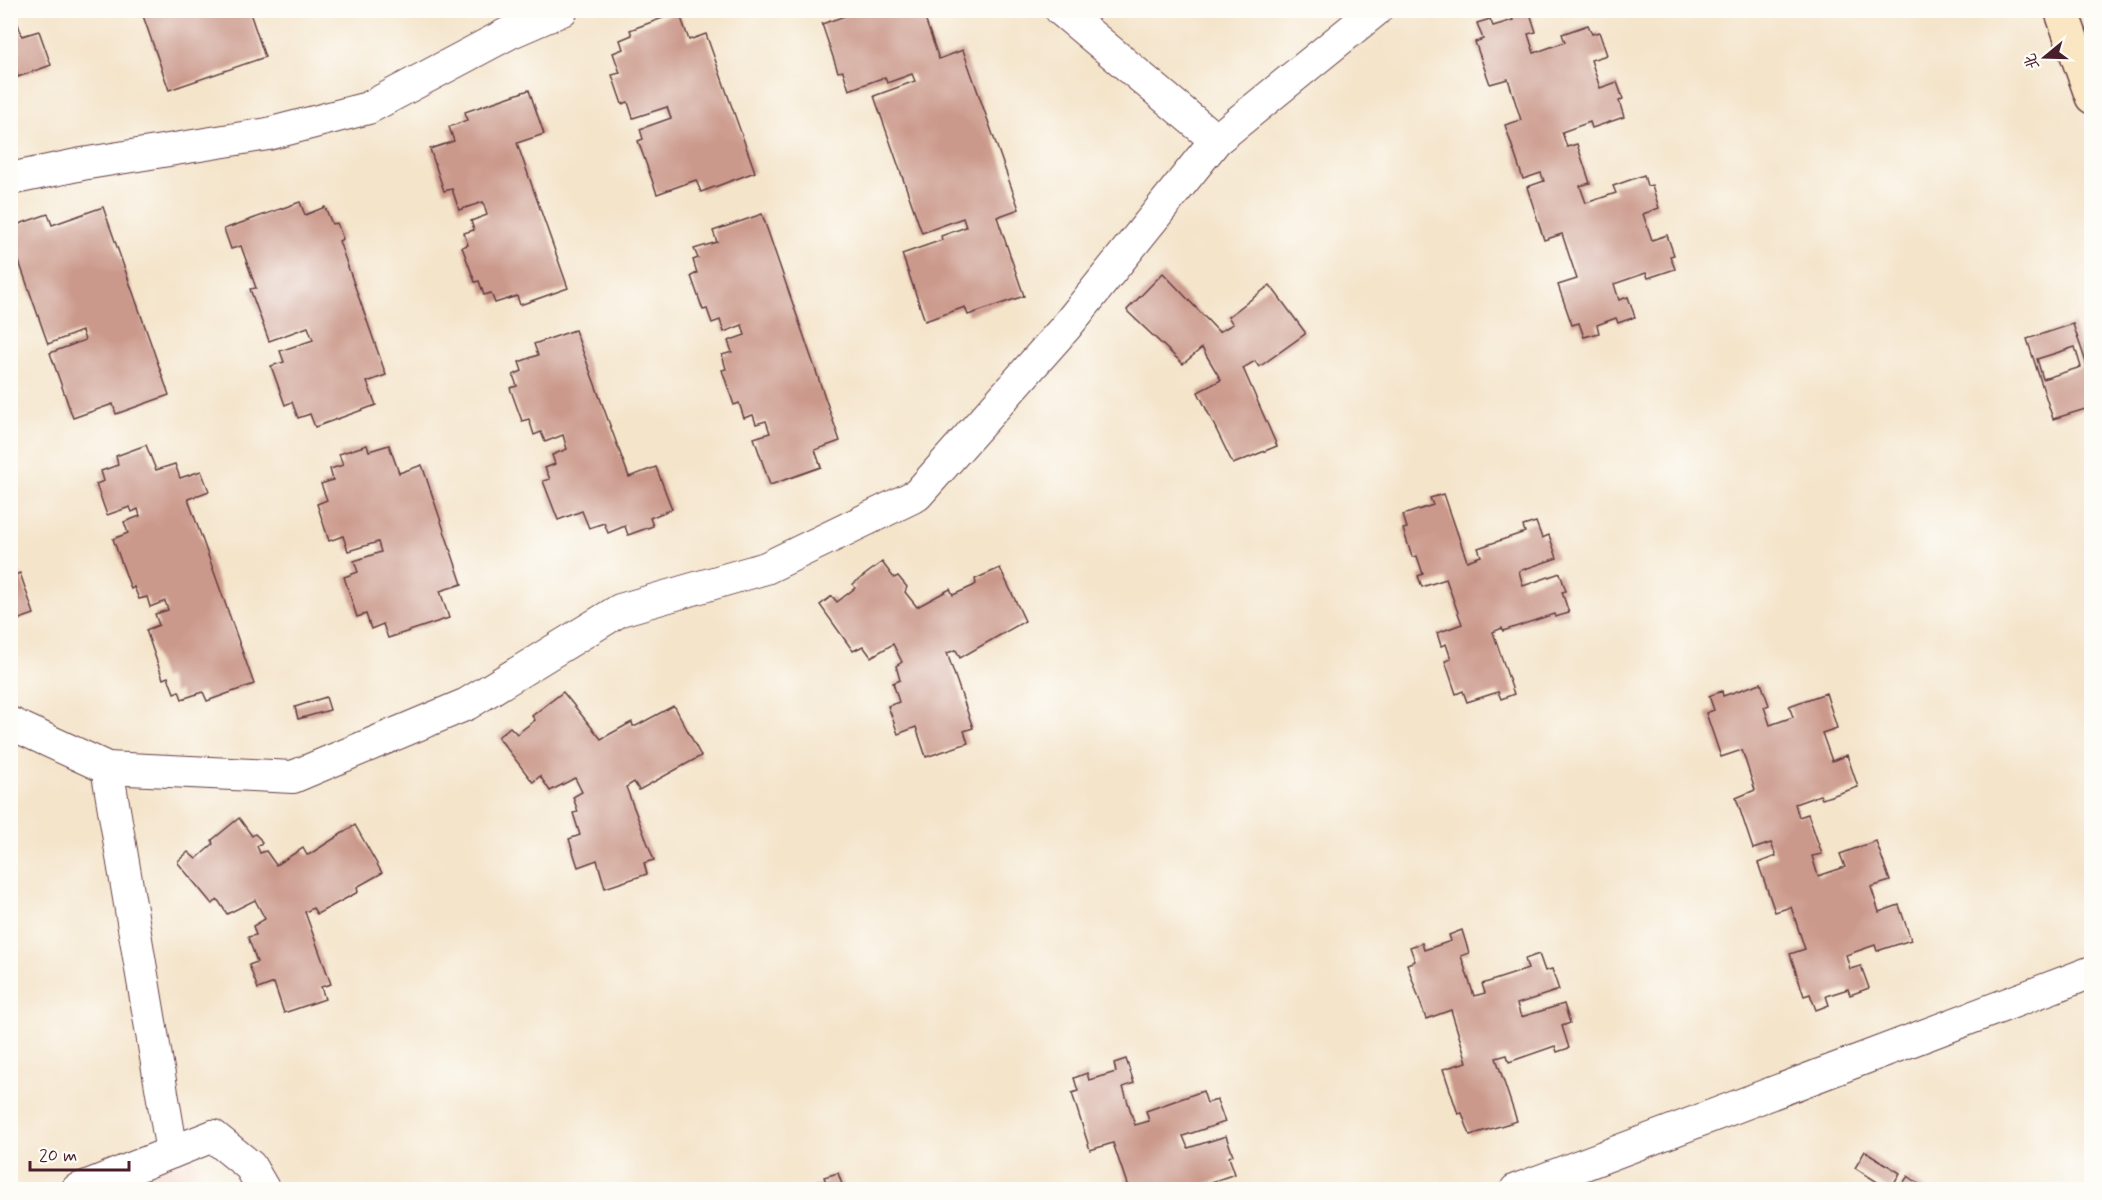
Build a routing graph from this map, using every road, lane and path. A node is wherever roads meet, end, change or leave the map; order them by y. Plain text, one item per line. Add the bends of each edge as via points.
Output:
1 (562, 10) edge
2 (1061, 10) edge
3 (1376, 10) edge
4 (2061, 10) edge
5 (2091, 97) edge
6 (1216, 140) junction
7 (10, 179) edge
8 (10, 723) edge
9 (107, 768) junction
10 (2091, 972) edge
11 (172, 1152) junction
12 (77, 1190) edge
13 (264, 1190) edge
14 (1516, 1190) edge

1 - 7 street via 509,33 368,108 268,134
2 - 6 street
3 - 6 street
4 - 5 main road
6 - 9 street via 1065,328 917,495 766,568 620,610 467,704 292,777
8 - 9 street
9 - 11 street
10 - 14 street
11 - 12 street
11 - 13 street via 213,1136 250,1166

